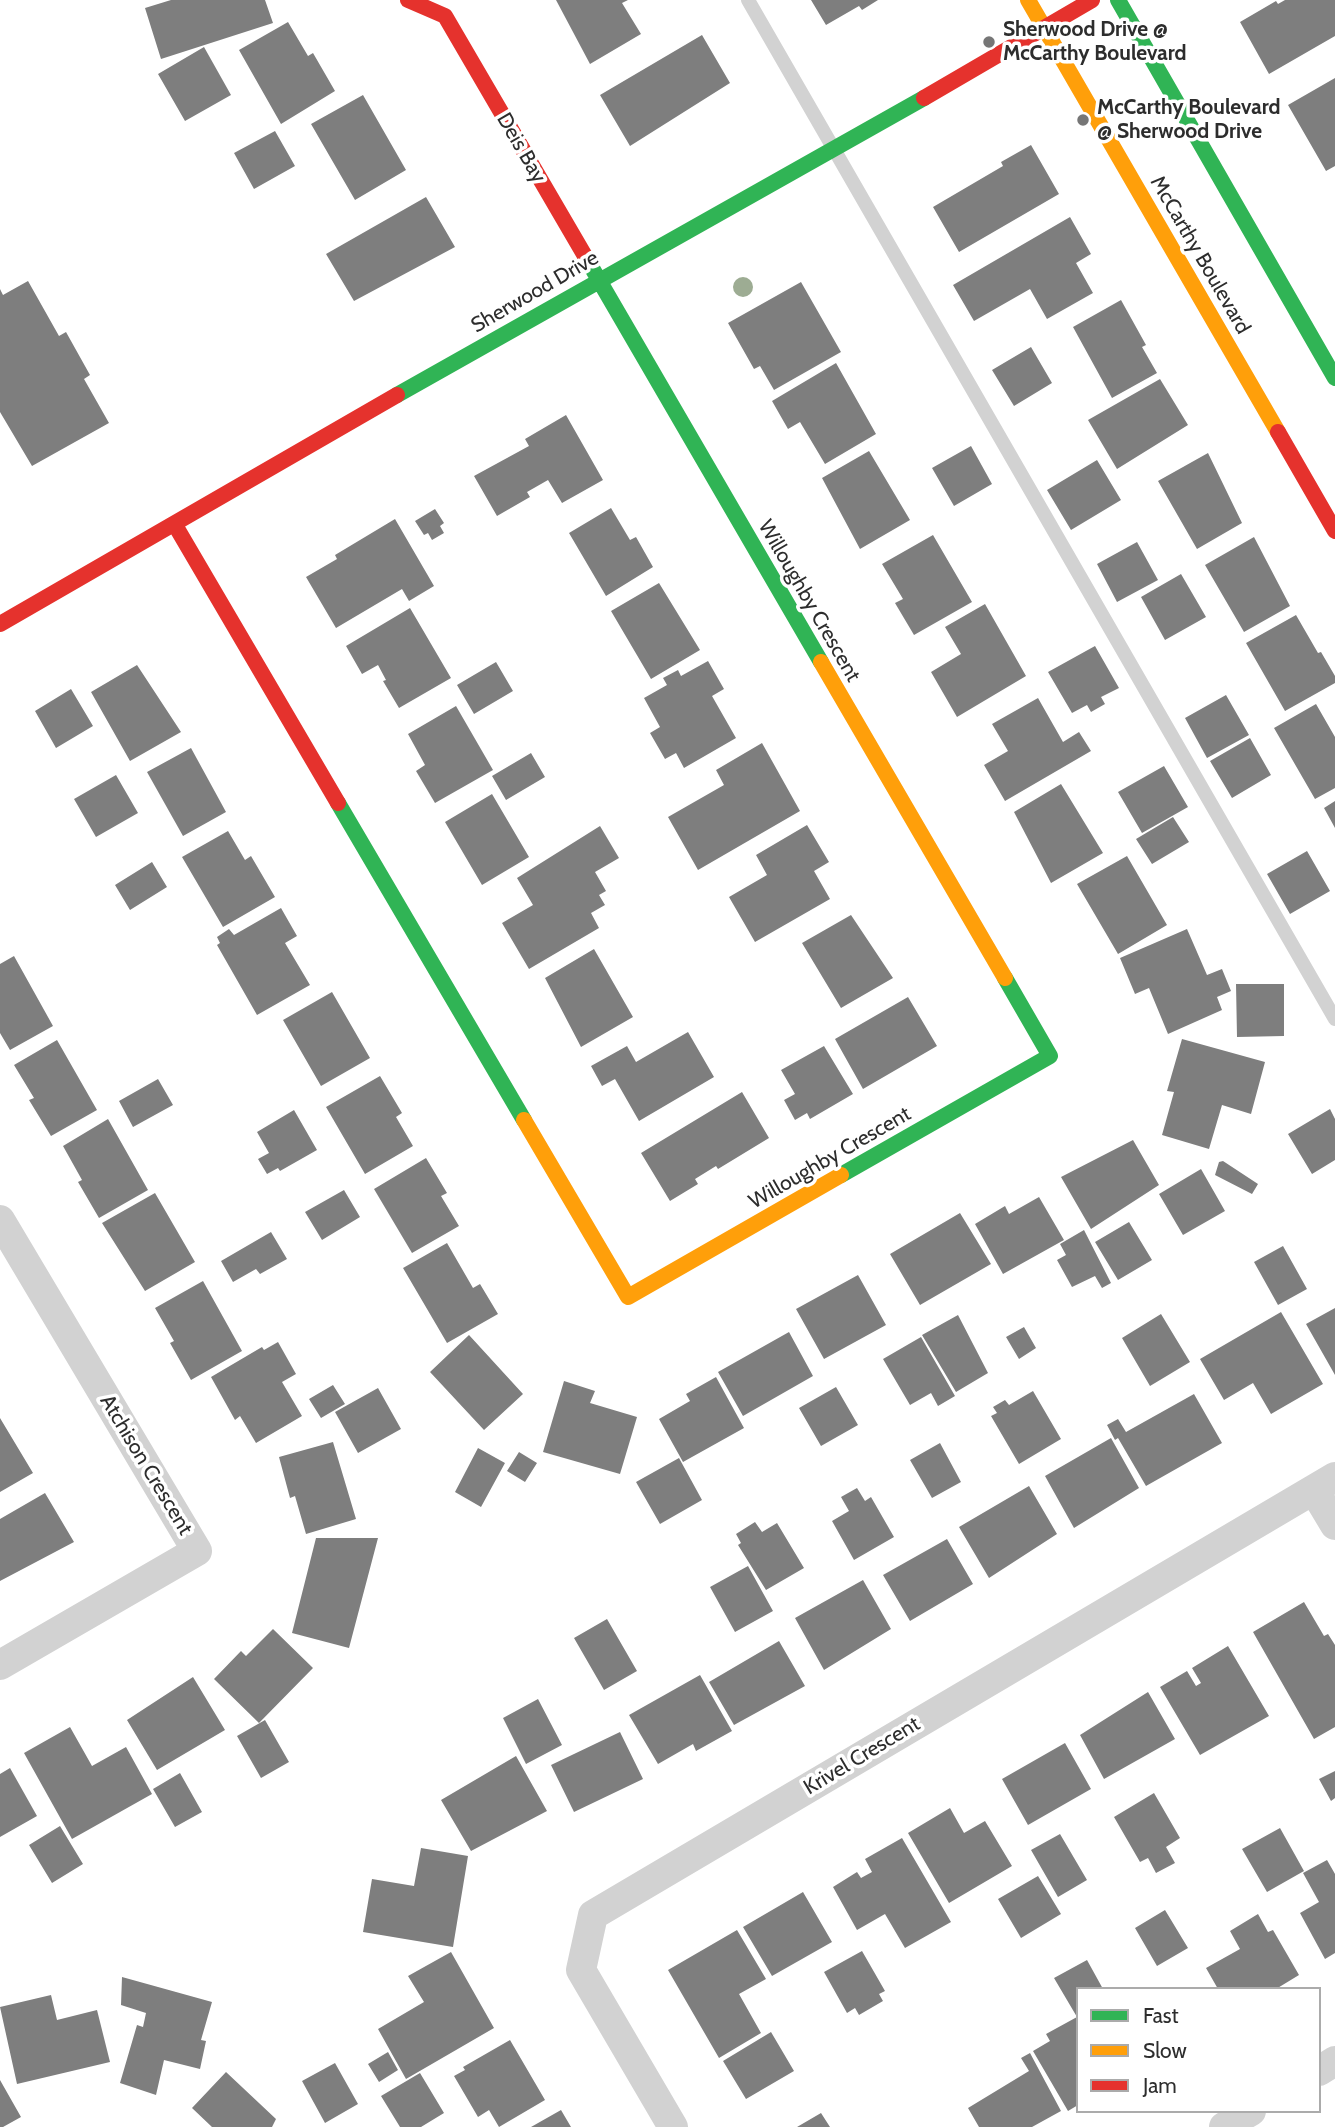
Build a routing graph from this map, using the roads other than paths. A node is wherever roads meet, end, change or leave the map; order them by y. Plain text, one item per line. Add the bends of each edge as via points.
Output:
1 (408, 0) edge
2 (748, 0) edge
3 (1028, 0) edge
4 (1092, 0) edge
5 (1118, 0) edge
6 (446, 8) edge
7 (1044, 28) junction
8 (836, 149) junction
9 (597, 280) junction
10 (1335, 378) edge
11 (175, 525) junction
12 (1335, 531) edge
13 (0, 624) edge
14 (1335, 1019) edge
15 (0, 1220) edge
16 (1324, 1483) edge
17 (1335, 1525) edge
18 (0, 1665) edge
19 (1248, 2113) edge
20 (673, 2127) edge
21 (1224, 2127) edge

1 - 6 street, Deis Bay
2 - 8 lane
3 - 7 street, McCarthy Boulevard
4 - 7 street, Sherwood Drive
5 - 10 street
6 - 9 street, Deis Bay
7 - 8 street, Sherwood Drive
7 - 12 street, McCarthy Boulevard
8 - 9 street, Sherwood Drive
8 - 14 lane
9 - 11 street, Sherwood Drive
9 - 11 street, Willoughby Crescent via 1050,1056 628,1297
11 - 13 street, Sherwood Drive
15 - 18 street, Atchison Crescent via 197,1551
16 - 17 street
16 - 20 street, Krivel Crescent via 593,1915 581,1969
19 - 21 street

